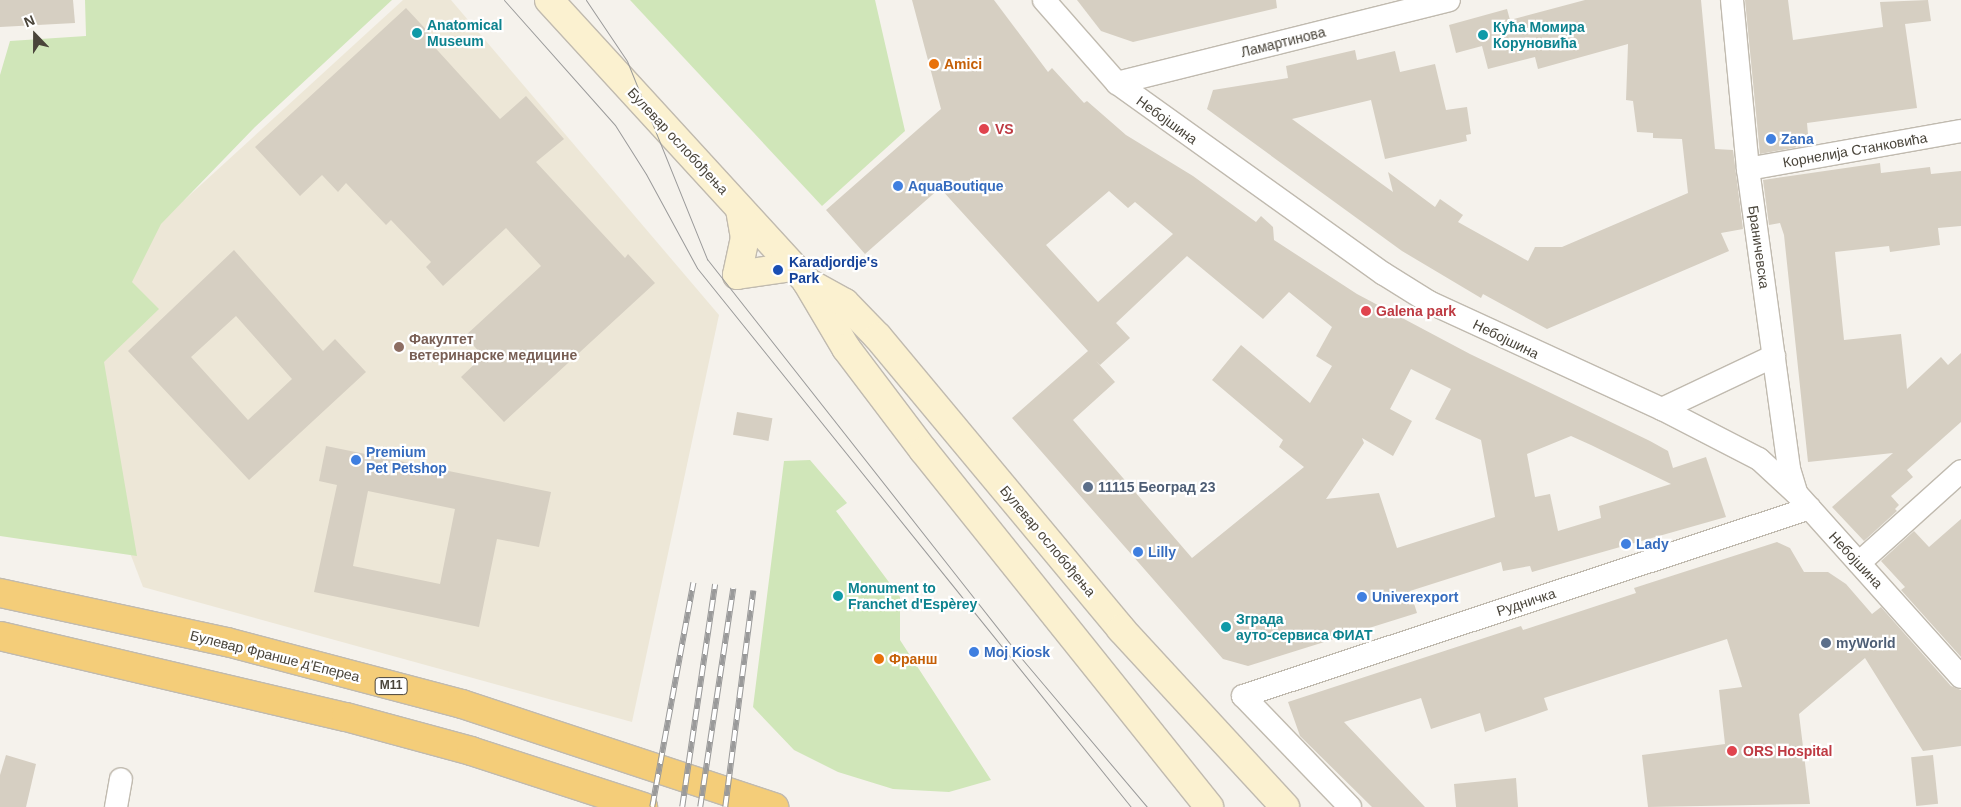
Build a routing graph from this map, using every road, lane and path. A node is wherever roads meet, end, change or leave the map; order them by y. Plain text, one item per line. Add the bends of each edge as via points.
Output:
1 (549, 0) edge
2 (1044, 0) edge
3 (1449, 0) edge
4 (1732, 0) edge
5 (1117, 83) junction
6 (1961, 131) edge
7 (1748, 169) junction
8 (740, 209) junction
9 (800, 275) junction
10 (1774, 356) junction
11 (1662, 409) junction
12 (1961, 471) edge
13 (1803, 500) junction
14 (1859, 564) junction
15 (0, 593) edge
16 (0, 636) edge
17 (1961, 677) edge
18 (121, 779) dead end
19 (623, 802) edge
20 (116, 807) edge
21 (643, 807) edge
22 (774, 807) edge
23 (1209, 807) edge
24 (1285, 807) edge
25 (1350, 807) edge

1 - 8 main road, Булевар ослобођења
2 - 5 street, Небојшина
3 - 5 street, Ламартинова
4 - 7 street, Браничевска
5 - 11 street, Небојшина via 1345,249 1429,302
6 - 7 street, Корнелија Станковића
7 - 10 street, Браничевска
8 - 9 main road, Булевар ослобођења
8 - 9 main road via 745,238 737,275
9 - 23 main road, Булевар ослобођења via 841,341 924,451
9 - 24 main road, Булевар ослобођења via 845,304 878,337 1121,629
10 - 11 street
10 - 13 street, Браничевска
11 - 13 street, Небојшина via 1739,447 1770,468
12 - 14 street
13 - 14 street, Небојшина
13 - 25 street, Рудничка via 1243,696
14 - 17 street, Небојшина
15 - 22 highway, Булевар Франше д'Епереа / M11 via 228,642 462,704
16 - 19 highway via 141,666 356,720 471,751
18 - 20 street
19 - 21 highway

